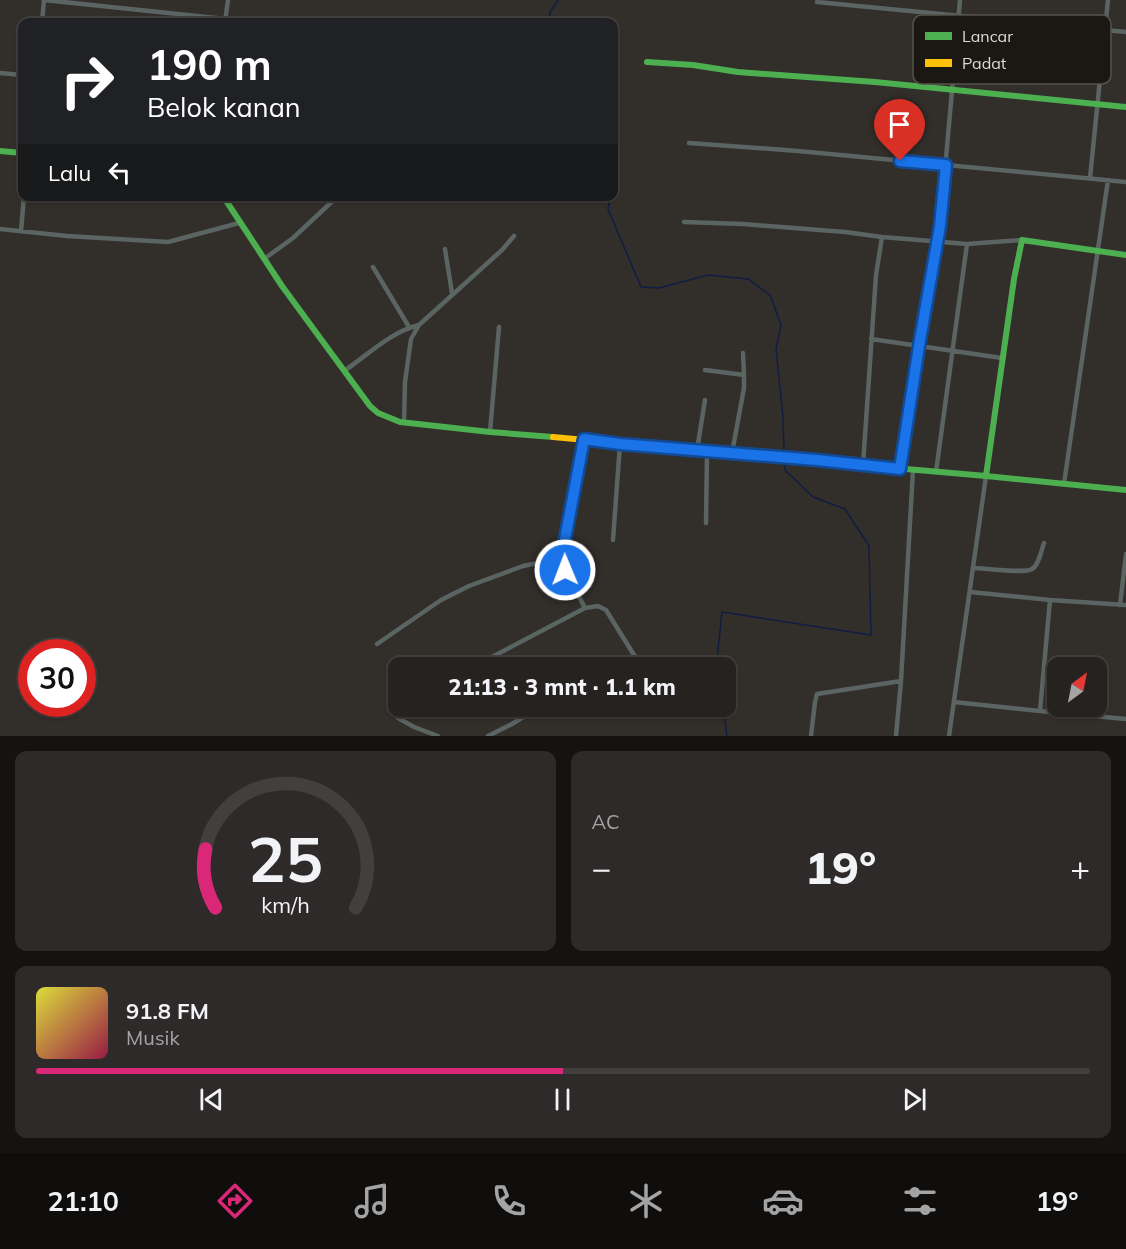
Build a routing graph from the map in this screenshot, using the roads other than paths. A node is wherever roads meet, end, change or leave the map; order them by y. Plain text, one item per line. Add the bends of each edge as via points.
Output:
1 (44, 0) edge
2 (228, 0) edge
3 (960, 0) edge
4 (1108, 0) edge
5 (817, 2) dead end
6 (959, 15) joint
7 (1106, 15) edge
8 (42, 18) edge
9 (199, 18) edge
10 (225, 18) edge
11 (1111, 31) edge
12 (1126, 32) edge
13 (647, 62) dead end
14 (0, 73) edge
15 (18, 75) edge
16 (952, 84) edge
17 (1099, 84) edge
18 (952, 89) junction
19 (1097, 104) junction
20 (1126, 106) edge
21 (689, 143) dead end
22 (0, 151) edge
23 (18, 153) edge
24 (946, 165) junction
25 (1090, 178) junction
26 (1108, 180) junction
27 (1126, 182) edge
28 (24, 201) edge
29 (226, 201) edge
30 (333, 201) edge
31 (684, 222) dead end
32 (239, 223) junction
33 (0, 228) edge
34 (21, 231) junction
35 (514, 236) dead end
36 (882, 237) junction
37 (1022, 240) junction
38 (937, 242) junction
39 (967, 244) junction
40 (445, 249) dead end
41 (1099, 250) junction
42 (1126, 255) edge
43 (264, 259) junction
44 (373, 267) dead end
45 (452, 293) junction
46 (419, 325) junction
47 (409, 327) junction
48 (499, 327) dead end
49 (871, 339) junction
50 (919, 346) junction
51 (952, 351) junction
52 (743, 353) dead end
53 (1004, 358) junction
54 (705, 370) dead end
55 (344, 371) junction
56 (744, 375) junction
57 (705, 400) dead end
58 (404, 422) junction
59 (490, 432) junction
60 (584, 439) junction
61 (620, 444) junction
62 (697, 450) junction
63 (708, 452) junction
64 (732, 453) junction
65 (863, 466) junction
66 (900, 469) junction
67 (913, 470) junction
68 (936, 472) junction
69 (986, 476) junction
70 (1064, 484) junction
71 (1126, 490) edge
72 (706, 523) dead end
73 (613, 540) dead end
74 (1044, 543) dead end
75 (1126, 554) edge
76 (563, 563) junction
77 (973, 568) junction
78 (970, 592) junction
79 (1050, 600) junction
80 (1123, 605) edge
81 (585, 608) junction
82 (377, 644) dead end
83 (634, 655) joint
84 (490, 657) edge
85 (632, 657) edge
86 (901, 681) junction
87 (954, 702) junction
88 (1040, 711) junction
89 (523, 717) edge
90 (398, 718) dead end
91 (1126, 719) edge
92 (438, 736) edge
93 (488, 736) edge
94 (811, 736) edge
95 (896, 736) edge
96 (950, 736) edge

1 - 8 street
1 - 9 street
2 - 10 street
3 - 6 street
4 - 7 street
5 - 6 street
11 - 12 street
13 - 18 main road
14 - 15 street
16 - 18 street
17 - 19 street
18 - 19 main road
18 - 24 street
19 - 20 main road
19 - 25 street
21 - 24 street
22 - 23 main road
24 - 25 street
24 - 38 street
25 - 26 street
26 - 27 street
26 - 41 street
28 - 34 street
29 - 32 main road
30 - 43 street
31 - 36 street
32 - 34 street via 168,242
32 - 43 main road
33 - 34 street
35 - 45 street
36 - 38 street
36 - 49 street
37 - 39 street
37 - 41 main road
37 - 53 main road
38 - 39 street
38 - 50 street
39 - 51 street
40 - 45 street
41 - 42 main road
41 - 70 street
43 - 55 main road
44 - 47 street
45 - 46 street
46 - 47 street
46 - 58 street via 411,339
47 - 55 street
48 - 59 street
49 - 50 street
49 - 65 street
50 - 51 street
50 - 66 street
51 - 53 street
51 - 68 street
52 - 56 street
53 - 69 main road
54 - 56 street
55 - 58 main road via 378,413
56 - 64 street
57 - 62 street
58 - 59 main road
59 - 60 main road
60 - 61 main road
60 - 76 street
61 - 62 main road
61 - 73 street
62 - 63 main road
63 - 64 main road
63 - 72 street
64 - 65 main road
65 - 66 main road
66 - 67 main road
67 - 68 main road
67 - 86 street
68 - 69 main road
69 - 70 main road
69 - 77 street
70 - 71 main road
74 - 77 street via 1031,570
75 - 80 street
76 - 81 street
76 - 82 street via 523,566 470,586 441,600
77 - 78 street
78 - 79 street
78 - 87 street
79 - 80 street
79 - 88 street
81 - 83 street via 604,609
81 - 84 street
83 - 85 street
86 - 94 street via 817,694
86 - 95 street
87 - 88 street
87 - 96 street
88 - 91 street
89 - 93 street
90 - 92 street

